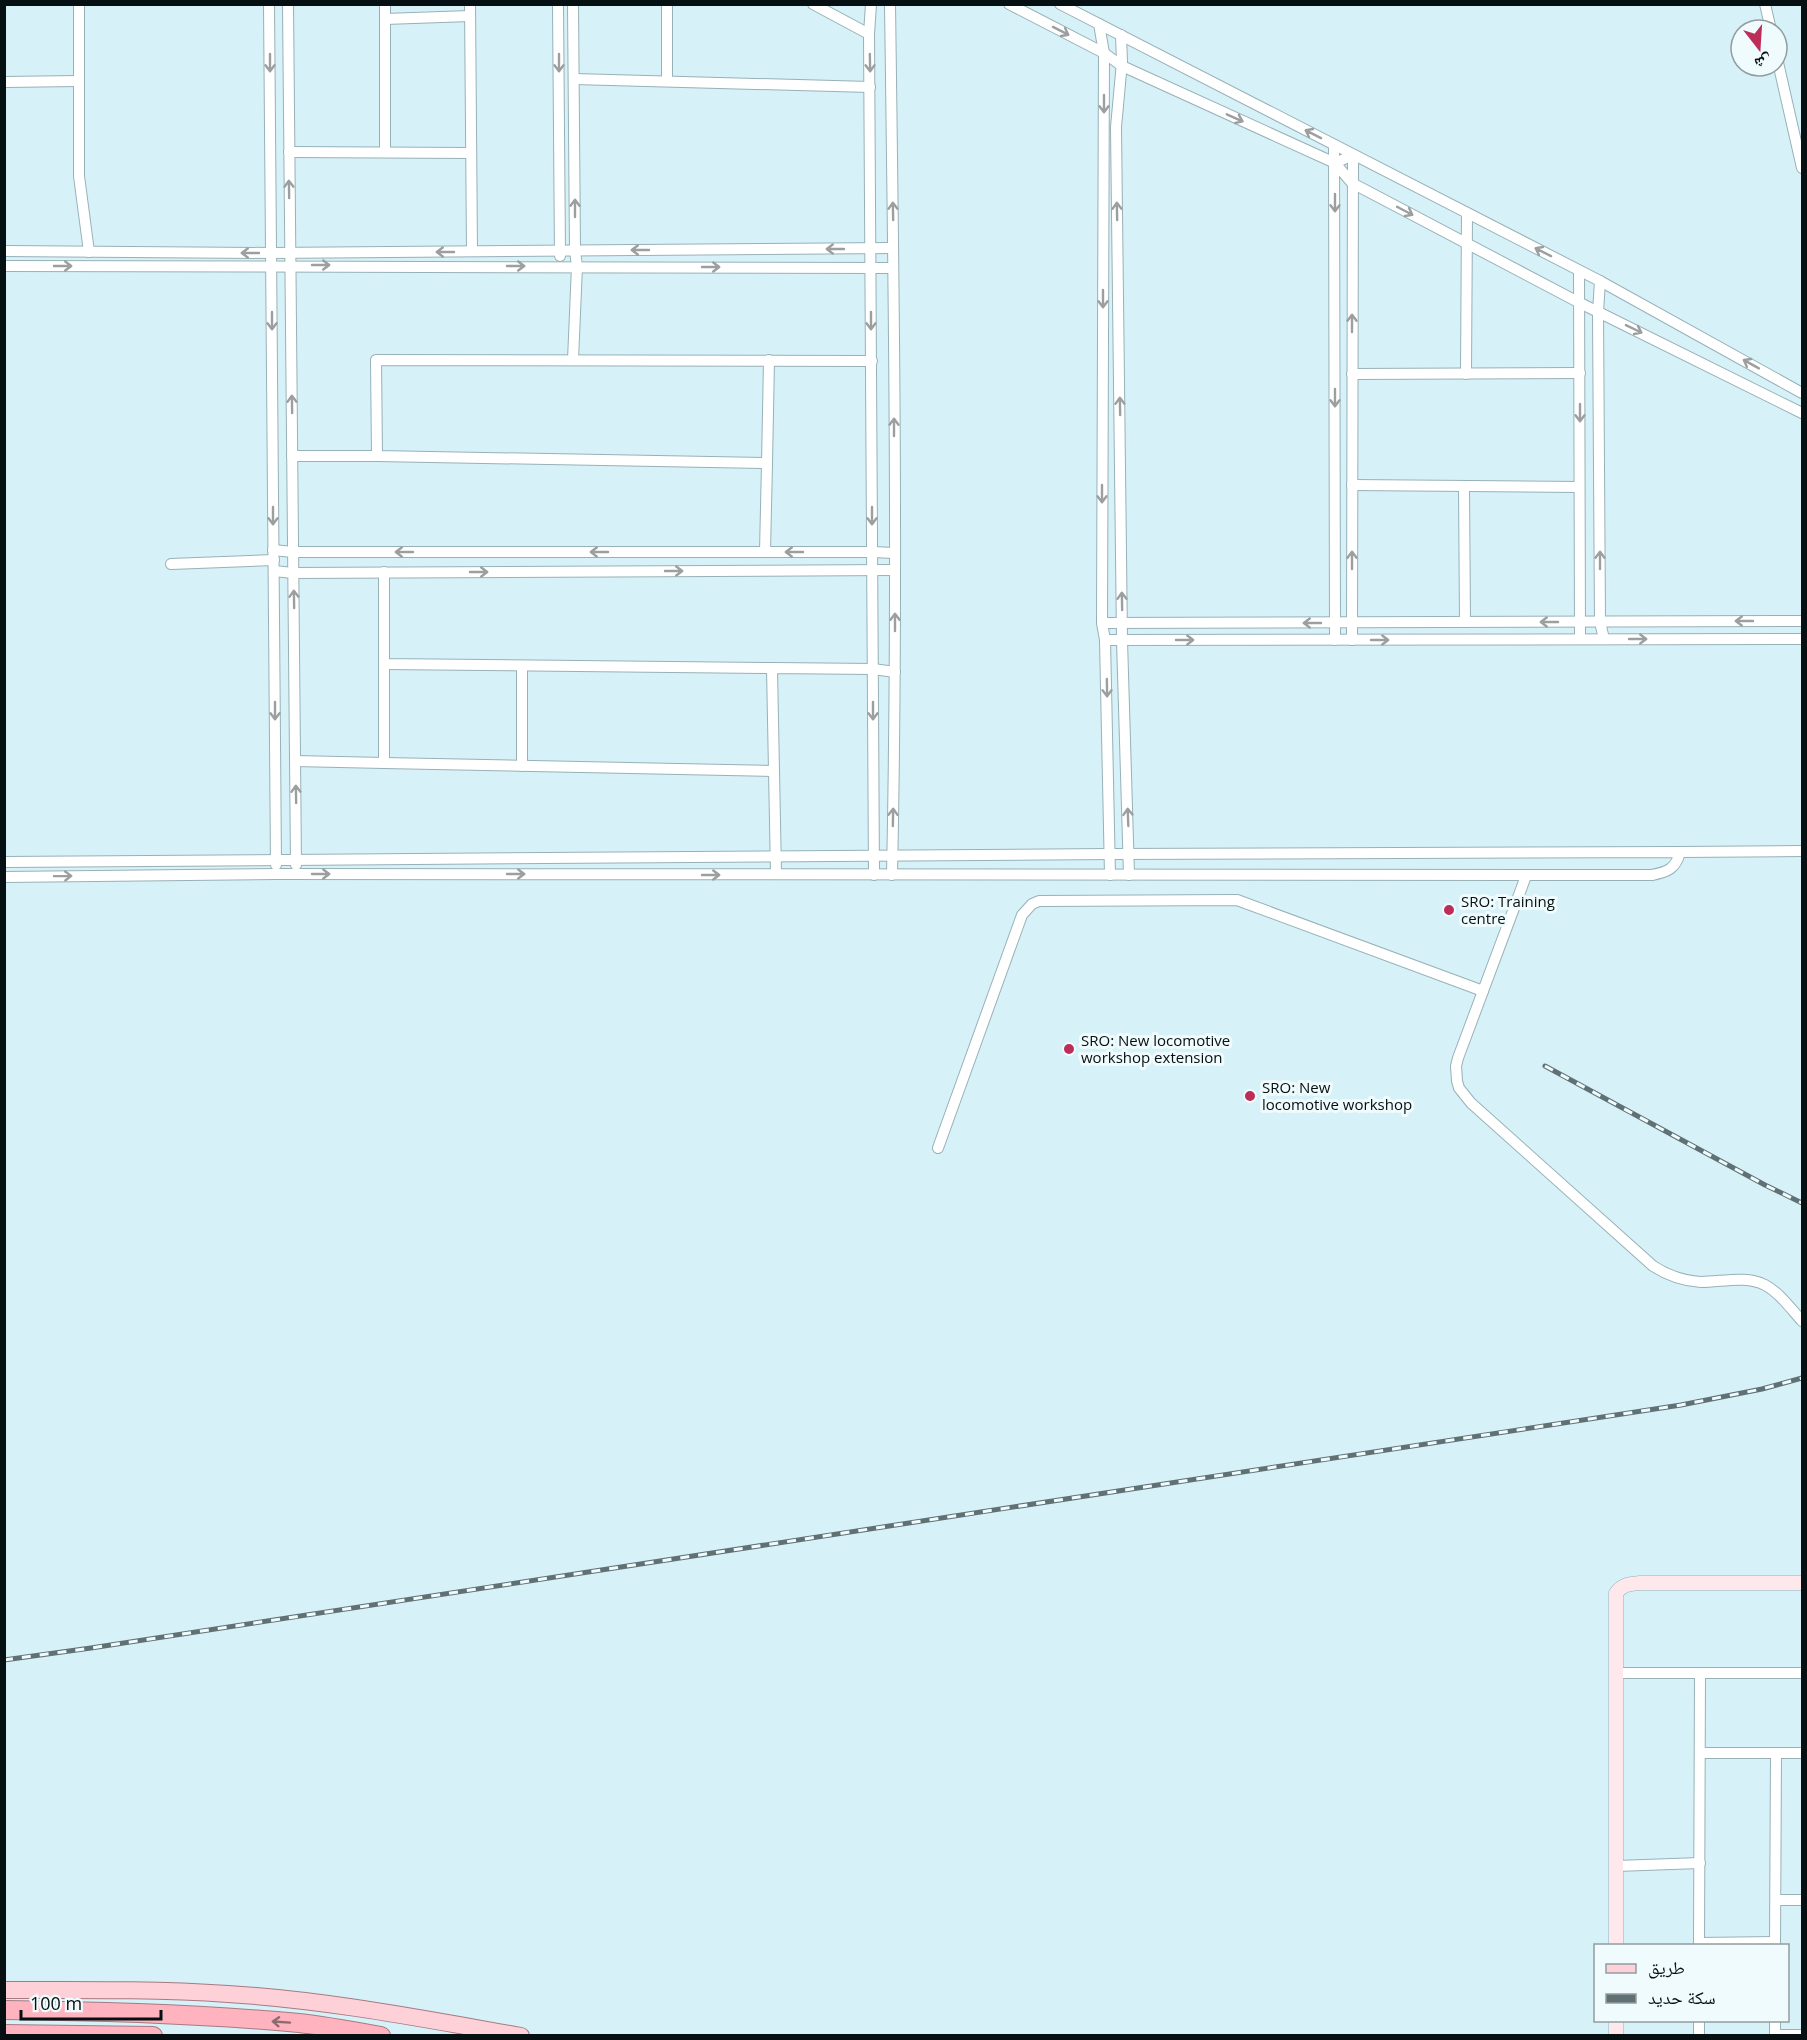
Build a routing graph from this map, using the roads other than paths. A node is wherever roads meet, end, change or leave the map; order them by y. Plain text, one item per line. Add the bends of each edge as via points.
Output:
1 (80, 4) edge
2 (269, 4) edge
3 (288, 4) edge
4 (385, 4) edge
5 (558, 4) edge
6 (573, 4) edge
7 (667, 4) edge
8 (813, 4) edge
9 (871, 4) edge
10 (890, 4) edge
11 (1009, 4) edge
12 (1060, 4) edge
13 (470, 10) edge
14 (385, 19) junction
15 (1100, 24) junction
16 (869, 34) junction
17 (1121, 35) junction
18 (1104, 53) junction
19 (1122, 66) junction
20 (1782, 78) edge
21 (574, 79) junction
22 (78, 81) junction
23 (667, 81) junction
24 (4, 82) edge
25 (870, 87) junction
26 (1334, 145) junction
27 (289, 152) junction
28 (385, 152) junction
29 (471, 153) junction
30 (1353, 154) junction
31 (1335, 163) junction
32 (1803, 168) edge
33 (1352, 183) junction
34 (1467, 213) junction
35 (1467, 244) junction
36 (893, 248) junction
37 (871, 249) junction
38 (4, 251) edge
39 (560, 251) junction
40 (575, 251) junction
41 (89, 252) junction
42 (471, 252) junction
43 (271, 253) junction
44 (290, 253) junction
45 (290, 265) junction
46 (4, 266) edge
47 (271, 266) junction
48 (561, 266) junction
49 (577, 266) junction
50 (871, 267) junction
51 (894, 268) junction
52 (1579, 271) junction
53 (1600, 281) junction
54 (1580, 303) junction
55 (1598, 312) junction
56 (573, 360) junction
57 (769, 360) junction
58 (872, 361) junction
59 (1580, 373) junction
60 (1352, 374) junction
61 (1466, 374) junction
62 (1803, 393) edge
63 (1803, 413) edge
64 (292, 456) junction
65 (377, 456) junction
66 (767, 463) junction
67 (1352, 485) junction
68 (1464, 486) junction
69 (1579, 487) junction
70 (1599, 515) junction
71 (1579, 516) junction
72 (293, 552) junction
73 (765, 552) junction
74 (873, 552) junction
75 (894, 554) junction
76 (274, 560) junction
77 (171, 564) dead end
78 (873, 570) junction
79 (894, 570) junction
80 (384, 572) junction
81 (293, 573) junction
82 (1803, 621) edge
83 (1352, 622) junction
84 (1465, 622) junction
85 (1579, 622) junction
86 (1600, 622) junction
87 (1102, 623) junction
88 (1122, 623) junction
89 (1336, 623) junction
90 (1580, 639) junction
91 (1604, 639) junction
92 (1803, 639) edge
93 (1106, 640) junction
94 (1122, 640) junction
95 (1335, 640) junction
96 (1352, 640) junction
97 (384, 664) junction
98 (522, 666) junction
99 (772, 668) junction
100 (873, 669) junction
101 (895, 672) junction
102 (295, 761) junction
103 (384, 763) junction
104 (522, 766) junction
105 (774, 771) junction
106 (1803, 850) edge
107 (1680, 852) junction
108 (1110, 854) junction
109 (1129, 854) junction
110 (776, 856) junction
111 (874, 856) junction
112 (892, 856) junction
113 (276, 860) junction
114 (296, 860) junction
115 (4, 862) edge
116 (276, 874) junction
117 (296, 874) junction
118 (776, 874) junction
119 (874, 875) junction
120 (891, 875) junction
121 (1110, 875) junction
122 (1129, 875) junction
123 (1526, 876) junction
124 (4, 877) edge
125 (1483, 991) junction
126 (938, 1148) dead end
127 (1803, 1321) edge
128 (1803, 1583) edge
129 (1616, 1673) junction
130 (1700, 1673) junction
131 (1803, 1673) edge
132 (1776, 1753) junction
133 (1803, 1753) edge
134 (1700, 1754) junction
135 (1700, 1863) junction
136 (1616, 1866) junction
137 (1776, 1900) junction
138 (1803, 1900) edge
139 (1616, 1944) edge
140 (1699, 1944) edge
141 (1775, 1944) edge
142 (4, 1990) edge
143 (99, 1990) junction
144 (4, 1995) edge
145 (4, 2010) edge
146 (390, 2013) junction
147 (4, 2034) edge
148 (1775, 2035) edge
149 (1803, 2035) edge
150 (153, 2036) edge
151 (381, 2036) edge
152 (484, 2036) edge
153 (521, 2036) edge

1 - 22 street
2 -> 43 street
3 - 27 street
4 - 14 street
5 -> 39 street
6 - 21 street
7 - 23 street
8 - 16 street
9 - 16 street
36 -> 10 street
11 -> 18 street
12 - 15 street
13 - 14 street
13 - 29 street
14 - 28 street
15 - 17 street
15 - 18 street
16 -> 25 street
17 - 19 street
26 -> 17 street
18 - 19 street
18 -> 87 street
19 -> 31 street
88 -> 19 street via 1116,127
20 - 32 street
21 - 23 street
40 -> 21 street
22 - 24 street
22 - 41 street via 79,176
23 - 25 street
25 - 37 street
26 - 30 street
26 - 31 street
27 - 28 street
44 -> 27 street
28 - 29 street
29 - 42 street
30 - 31 street
30 - 33 street
30 - 34 street
31 - 33 street
31 -> 89 street
33 -> 35 street
60 -> 33 street
34 - 35 street
52 -> 34 street
35 - 54 street
35 - 61 street
36 - 37 street
36 - 51 street
37 -> 40 street
37 - 50 street
38 - 41 street
39 - 40 street
39 - 42 street
39 - 48 street
40 - 49 street
43 -> 41 street
42 -> 44 street
43 - 44 street
43 - 47 street
44 - 45 street
45 - 47 street
45 -> 48 street
64 -> 45 street
46 -> 47 street
47 -> 76 street
48 - 49 street
49 -> 50 street
49 - 56 street
50 - 51 street
50 -> 58 street
75 -> 51 street
52 - 53 street
52 - 54 street
53 - 55 street
62 -> 53 street
54 - 55 street
54 - 59 street
55 -> 63 street
55 - 70 street
56 - 57 street
56 - 65 street via 376,360
57 - 58 street
57 - 66 street
58 -> 74 street
59 - 61 street
59 -> 69 street
60 - 61 street
60 - 67 street
64 - 65 street
64 - 72 street
65 - 66 street
66 - 73 street
67 - 68 street
83 -> 67 street
68 - 69 street
68 - 84 street
69 - 71 street
70 - 71 street
86 -> 70 street
71 - 85 street
73 -> 72 street
72 - 76 street
72 - 81 street
74 -> 73 street
74 - 75 street
74 - 78 street
75 - 79 street
76 - 77 street
76 - 81 street
76 -> 113 street
78 - 79 street
80 -> 78 street
78 - 100 street
101 -> 79 street
80 - 81 street
80 - 97 street
102 -> 81 street
82 -> 86 street
83 - 84 street
83 - 89 street
83 - 96 street
85 -> 84 street
85 - 86 street
85 - 90 street
86 - 91 street
87 - 88 street
87 - 93 street
89 -> 88 street
88 - 94 street
89 - 95 street
90 - 91 street
96 -> 90 street
91 -> 92 street
93 - 94 street
93 -> 108 street
94 -> 95 street
109 -> 94 street
95 - 96 street
97 - 98 street
97 - 103 street
98 - 99 street
98 - 104 street
99 - 100 street
99 - 105 street
100 - 101 street
100 -> 111 street
112 -> 101 street
102 - 103 street
114 -> 102 street
103 - 104 street
104 - 105 street
105 - 110 street
106 - 107 street
107 - 109 street
107 - 123 street via 1669,871 1652,875
108 - 109 street
108 - 112 street
108 - 121 street
109 - 122 street
110 - 111 street
110 - 114 street
110 - 118 street
111 - 112 street
111 - 119 street
112 - 120 street
113 - 114 street
113 - 115 street
113 - 116 street
114 - 117 street
116 - 117 street
124 -> 116 street
117 -> 118 street
118 - 119 street
119 - 120 street
120 - 121 street
121 - 122 street
122 - 123 street
123 - 125 street
125 - 126 street via 1237,900 1039,901 1022,915
125 - 127 street via 1456,1066 1460,1089 1471,1103 1653,1266 1685,1280 1760,1283
128 - 129 street via 1640,1583 1621,1587 1616,1593
129 - 130 street
129 - 136 street
130 - 131 street
130 - 134 street
132 - 133 street
132 - 134 street
132 - 137 street
134 - 135 street
135 - 136 street
135 - 140 street
136 - 139 street
137 - 138 street
137 - 141 street
140 - 141 street
142 - 143 main road
143 - 144 main road
143 - 146 main road via 227,1994
151 -> 145 highway via 301,2023 201,2016
146 - 152 main road
146 - 153 main road
147 - 150 highway
148 - 149 street

